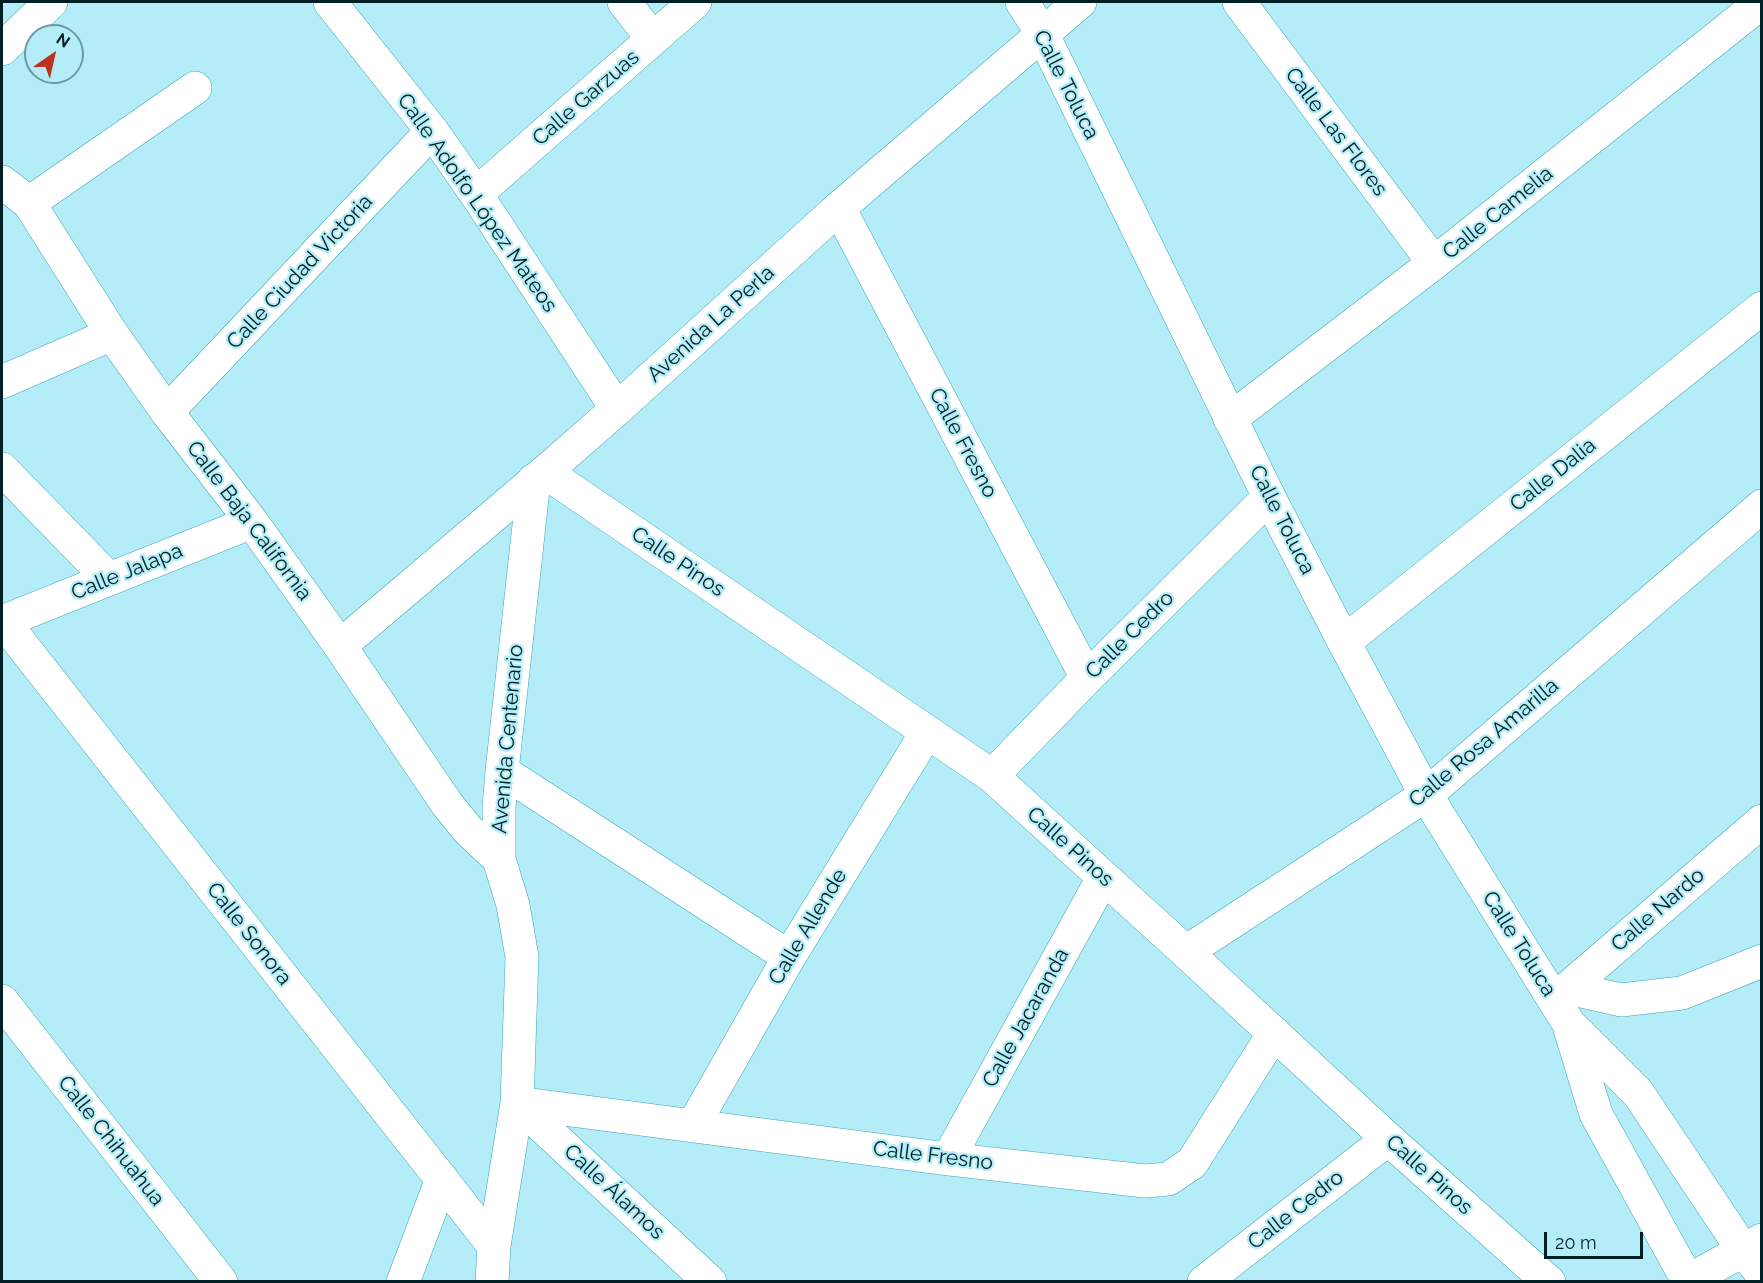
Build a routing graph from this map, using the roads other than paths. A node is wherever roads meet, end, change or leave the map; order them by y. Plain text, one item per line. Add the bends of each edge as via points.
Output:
1 (51, 2) edge
2 (330, 2) edge
3 (624, 2) edge
4 (695, 2) edge
5 (1022, 2) edge
6 (1080, 2) edge
7 (1239, 2) edge
8 (1761, 2) edge
9 (7, 33) edge
10 (1042, 33) junction
11 (653, 39) junction
12 (195, 88) dead end
13 (432, 131) junction
14 (2, 182) edge
15 (476, 194) junction
16 (29, 203) junction
17 (839, 208) junction
18 (1434, 264) junction
19 (1761, 308) edge
20 (111, 333) junction
21 (2, 382) edge
22 (617, 409) junction
23 (167, 412) junction
24 (1230, 419) junction
25 (2, 469) edge
26 (540, 476) junction
27 (1269, 497) junction
28 (1761, 506) edge
29 (252, 522) junction
30 (109, 579) junction
31 (2, 622) edge
32 (1344, 642) junction
33 (340, 646) junction
34 (1087, 678) junction
35 (927, 732) junction
36 (502, 771) junction
37 (992, 776) junction
38 (1426, 795) junction
39 (1761, 821) edge
40 (499, 859) junction
41 (1103, 878) junction
42 (1186, 952) junction
43 (789, 957) junction
44 (1761, 961) edge
45 (2, 1001) edge
46 (1564, 1004) junction
47 (1274, 1033) junction
48 (517, 1103) junction
49 (693, 1126) junction
50 (1388, 1139) junction
51 (948, 1159) junction
52 (442, 1179) junction
53 (494, 1246) junction
54 (1755, 1254) edge
55 (221, 1281) edge
56 (403, 1281) edge
57 (492, 1281) edge
58 (710, 1281) edge
59 (1204, 1281) edge
60 (1549, 1281) edge
61 (1687, 1281) edge

1 - 9 street
2 - 13 street, Calle Adolfo López Mateos
3 - 11 street
4 - 11 street, Calle Garzuas
5 - 10 street, Calle Toluca
6 - 10 street, Avenida La Perla
7 - 18 street, Calle Las Flores
8 - 18 street, Calle Camelia
10 - 17 street, Avenida La Perla
10 - 24 street, Calle Toluca
11 - 15 street, Calle Garzuas
12 - 16 street
13 - 15 street, Calle Adolfo López Mateos
13 - 23 street, Calle Ciudad Victoria
14 - 16 street, Calle Baja California
15 - 22 street, Calle Adolfo López Mateos
16 - 20 street, Calle Baja California
17 - 22 street, Avenida La Perla
17 - 34 street, Calle Fresno
18 - 24 street, Calle Camelia
19 - 32 street, Calle Dalia
20 - 21 street
20 - 23 street, Calle Baja California
22 - 26 street, Avenida La Perla
23 - 29 street, Calle Baja California
24 - 27 street, Calle Toluca
25 - 30 street
26 - 33 street, Avenida La Perla
26 - 35 street, Calle Pinos
26 - 36 street, Avenida Centenario
27 - 32 street, Calle Toluca
27 - 34 street, Calle Cedro
28 - 38 street, Calle Rosa Amarilla
29 - 30 street, Calle Jalapa
29 - 33 street, Calle Baja California
30 - 31 street, Calle Jalapa
31 - 52 street, Calle Sonora
32 - 38 street, Calle Toluca
33 - 40 street, Calle Baja California via 447,804
34 - 37 street, Calle Cedro
35 - 37 street, Calle Pinos
35 - 43 street, Calle Allende
36 - 40 street, Avenida Centenario
36 - 43 street
37 - 41 street, Calle Pinos
38 - 42 street, Calle Rosa Amarilla
38 - 46 street, Calle Toluca
39 - 46 street, Calle Nardo
40 - 48 street, Avenida Centenario via 513,905 522,957
41 - 42 street, Calle Pinos
41 - 51 street, Calle Jacaranda
42 - 47 street, Calle Pinos
43 - 49 street, Calle Allende
44 - 46 street via 1682,993
45 - 55 street, Calle Chihuahua
46 - 54 street, Calle Toluca via 1638,1093
46 - 61 street, Calle Toluca via 1596,1114
47 - 50 street, Calle Pinos
47 - 51 street, Calle Fresno via 1192,1163 1168,1179 1145,1181
48 - 49 street, Calle Fresno
48 - 53 street, Avenida Centenario
48 - 58 street, Calle Álamos
49 - 51 street, Calle Fresno
50 - 59 street, Calle Cedro
50 - 60 street, Calle Pinos
52 - 53 street, Calle Sonora
52 - 56 street
53 - 57 street, Avenida Centenario
54 - 61 street

